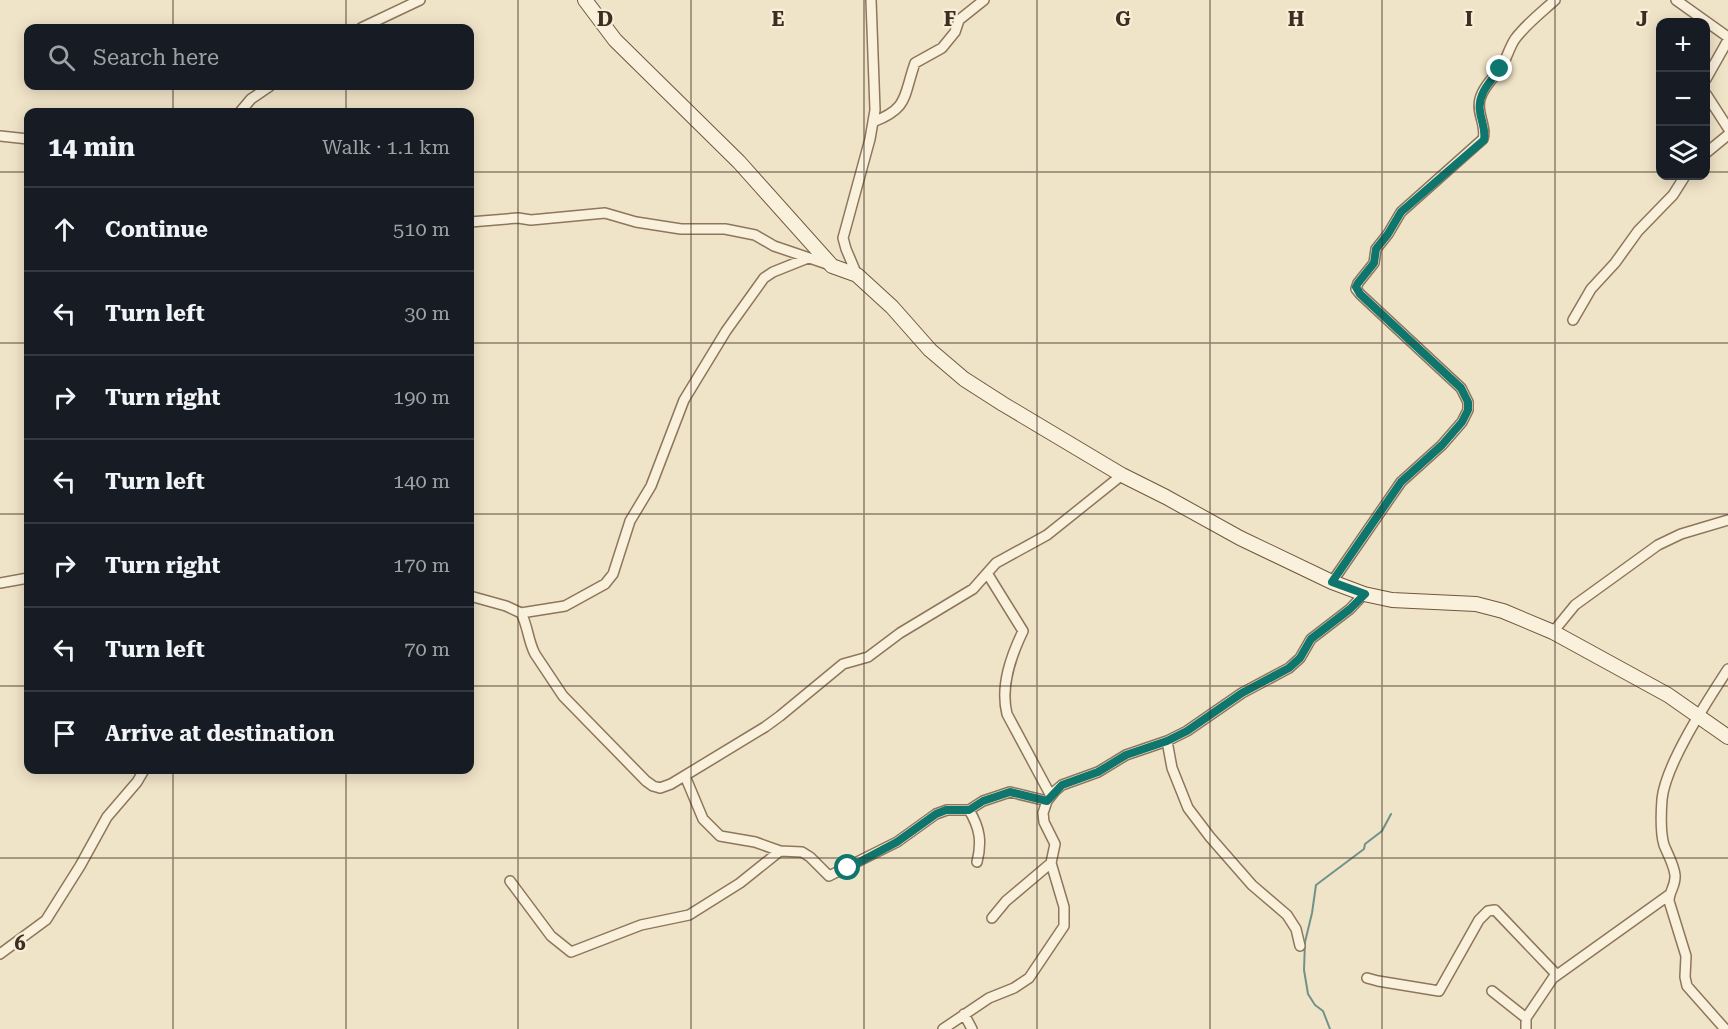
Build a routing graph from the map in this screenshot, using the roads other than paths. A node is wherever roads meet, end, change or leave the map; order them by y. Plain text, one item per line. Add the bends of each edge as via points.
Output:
1 (420, 0) edge
2 (585, 0) edge
3 (871, 0) edge
4 (984, 0) edge
5 (1555, 0) edge
6 (1676, 0) edge
7 (369, 24) edge
8 (1728, 39) edge
9 (1710, 72) edge
10 (264, 90) edge
11 (1710, 100) edge
12 (243, 108) edge
13 (873, 122) junction
14 (1728, 128) edge
15 (1728, 135) edge
16 (0, 136) edge
17 (24, 139) edge
18 (1710, 150) edge
19 (1682, 180) edge
20 (474, 222) edge
21 (808, 258) junction
22 (832, 266) junction
23 (857, 275) junction
24 (1573, 320) dead end
25 (1122, 475) junction
26 (1728, 520) edge
27 (987, 573) junction
28 (24, 579) edge
29 (1332, 582) junction
30 (0, 583) edge
31 (1365, 594) junction
32 (474, 597) edge
33 (520, 613) junction
34 (1553, 633) junction
35 (1728, 669) edge
36 (1699, 715) junction
37 (1728, 737) edge
38 (1167, 741) junction
39 (141, 774) edge
40 (685, 777) junction
41 (1049, 798) junction
42 (969, 810) junction
43 (780, 852) junction
44 (977, 862) dead end
45 (1051, 863) junction
46 (510, 881) dead end
47 (1669, 895) junction
48 (992, 918) dead end
49 (1300, 946) dead end
50 (0, 954) edge
51 (1557, 975) junction
52 (1367, 978) dead end
53 (1492, 991) dead end
54 (964, 1014) junction
55 (1526, 1018) junction
56 (943, 1029) edge
57 (972, 1029) edge
58 (1526, 1029) edge
59 (1725, 1029) edge

1 - 7 street
2 - 22 street via 615,40 739,162
3 - 13 street
4 - 13 street via 959,20 942,48 915,63 901,107
5 - 29 street via 1516,38 1483,92 1479,110 1484,140 1401,212 1376,249 1374,263 1358,283 1356,290 1461,388 1468,410 1442,445 1401,482
6 - 8 street
8 - 9 street
10 - 12 street
11 - 14 street
13 - 23 street via 843,238
15 - 18 street
16 - 17 street
19 - 24 street via 1591,289
20 - 21 street via 605,213 681,229 725,229 755,235
21 - 22 street
21 - 33 street via 764,278 706,362 684,400 651,486 630,521 613,574 605,584 565,606
22 - 23 street
23 - 25 street via 964,379
25 - 27 street via 1047,535 996,563
25 - 29 street
26 - 34 street via 1658,545 1580,600
27 - 40 street via 973,589 868,657 843,664 780,716
27 - 41 street via 1023,632 1005,682 1004,700 1007,714
28 - 30 street
29 - 31 street
31 - 34 street via 1392,600 1490,607
31 - 38 street via 1311,639 1289,668
32 - 33 street
33 - 40 street via 529,631 531,647 563,696 620,755 653,786 660,788
34 - 36 street
35 - 36 street
36 - 37 street
36 - 47 street via 1674,764 1662,800 1662,835 1675,877
38 - 41 street via 1062,785
38 - 49 street via 1172,768 1188,808 1252,885 1287,915
39 - 50 street via 107,817 46,920
40 - 43 street via 702,819 713,830 724,838 755,842
41 - 42 street via 1010,792
41 - 45 street via 1042,813 1055,844
42 - 43 street via 936,814 904,838 830,876 802,852
42 - 44 street via 980,832
43 - 46 street via 689,915 632,928 571,952 551,936
45 - 48 street
45 - 54 street via 1064,907 1064,926 1029,978
47 - 51 street
47 - 59 street via 1686,956 1685,982
51 - 52 street via 1495,910 1479,920 1439,991
51 - 55 street
53 - 55 street
54 - 56 street
54 - 57 street
55 - 58 street

